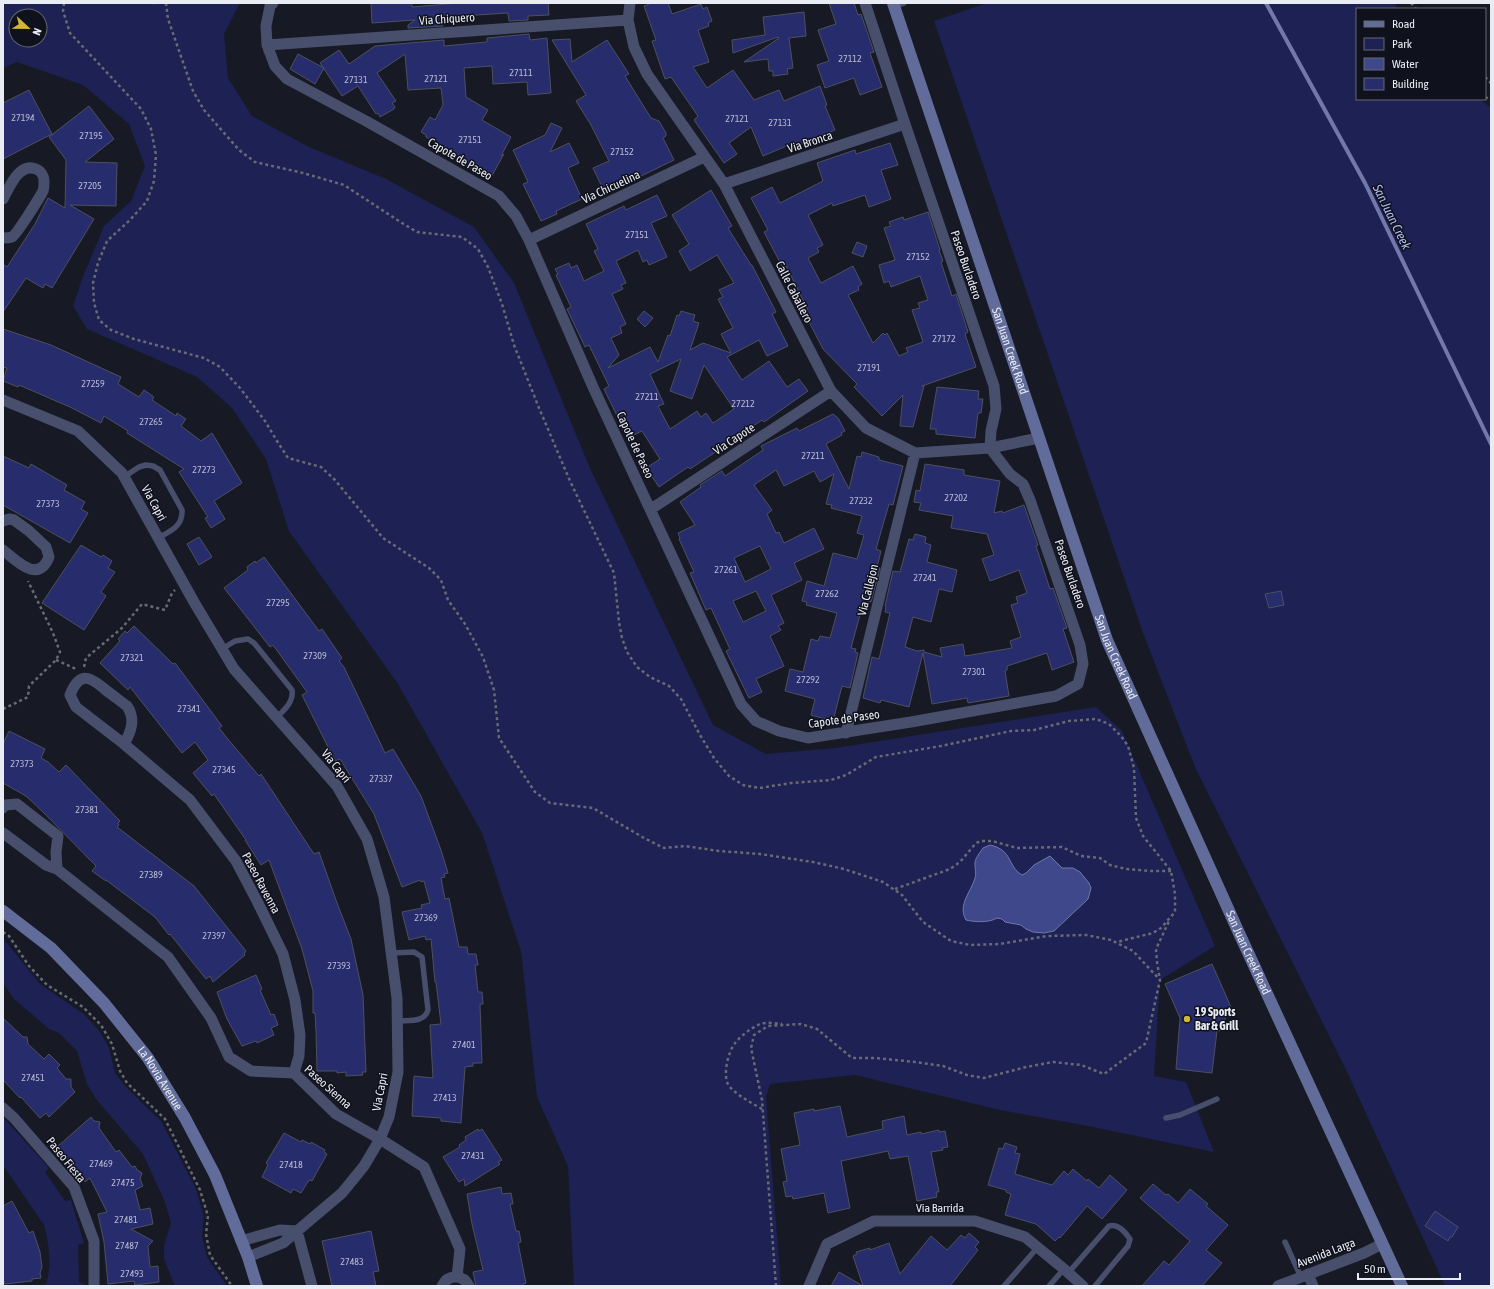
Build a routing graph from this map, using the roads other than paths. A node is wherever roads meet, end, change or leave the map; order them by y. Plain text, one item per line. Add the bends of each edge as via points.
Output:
1 (273, 3) edge
2 (630, 3) edge
3 (865, 3) edge
4 (897, 4) edge
5 (628, 20) junction
6 (267, 45) junction
7 (905, 124) junction
8 (704, 157) junction
9 (724, 184) junction
10 (3, 199) edge
11 (3, 238) edge
12 (529, 240) junction
13 (831, 391) junction
14 (3, 400) edge
15 (1039, 438) junction
16 (990, 448) junction
17 (915, 453) junction
18 (124, 477) junction
19 (651, 509) junction
20 (3, 521) edge
21 (158, 538) junction
22 (3, 550) edge
23 (222, 649) junction
24 (1056, 696) joint
25 (277, 718) junction
26 (846, 733) junction
27 (124, 744) junction
28 (3, 808) edge
29 (3, 833) edge
30 (57, 869) junction
31 (3, 911) edge
32 (391, 953) junction
33 (397, 1021) junction
34 (294, 1073) junction
35 (1217, 1099) dead end
36 (3, 1108) edge
37 (1166, 1118) dead end
38 (380, 1139) junction
39 (297, 1231) junction
40 (241, 1241) junction
41 (1285, 1242) dead end
42 (1382, 1244) junction
43 (1038, 1246) junction
44 (248, 1257) junction
45 (1066, 1271) junction
46 (1304, 1276) junction
47 (457, 1277) junction
48 (94, 1286) edge
49 (257, 1286) edge
50 (312, 1286) edge
51 (442, 1286) edge
52 (468, 1286) edge
53 (809, 1286) edge
54 (1004, 1286) edge
55 (1049, 1286) edge
56 (1083, 1286) edge
57 (1095, 1286) edge
58 (1278, 1286) edge
59 (1313, 1286) edge
60 (1402, 1286) edge

1 - 6 street, Capote de Paseo via 266,26
2 - 5 street, Calle Caballero
3 - 7 street, Paseo Burladero
4 - 15 main road, San Juan Creek Road
5 - 6 street, Via Chiquero
5 - 8 street, Calle Caballero via 634,46 647,74
6 - 12 street, Capote de Paseo via 275,66 287,79 499,196 516,216
7 - 9 street, Via Bronca
7 - 16 street, Paseo Burladero via 994,386 996,409
8 - 9 street, Calle Caballero
8 - 12 street, Via Chicuelina
9 - 13 street, Calle Caballero
10 - 11 street via 23,170 37,169 43,176 43,190 16,233 10,238
12 - 19 street, Capote de Paseo via 593,387
13 - 17 street, Calle Caballero via 866,428
13 - 19 street, Via Capote
14 - 18 street, Via Capri via 78,431
15 - 16 street
15 - 42 main road, San Juan Creek Road via 1106,640
16 - 17 street
16 - 24 street, Paseo Burladero via 1010,474 1023,484 1080,645 1084,664 1078,684
17 - 26 street, Via Callejon
18 - 21 street, Via Capri
18 - 21 lane via 146,465 160,470 182,510 182,516 176,528
19 - 26 street, Capote de Paseo via 741,704 756,721 779,731 808,738
20 - 22 street via 9,519 17,522 43,544 50,557 42,568 28,569
21 - 23 street, Via Capri
23 - 25 street, Via Capri via 234,669
23 - 25 lane via 235,641 248,640 254,643 292,690 291,701
24 - 26 street, Capote de Paseo
25 - 32 street, Via Capri via 337,786 367,839 384,896
27 - 27 street, Paseo Ravenna via 131,728 131,712 127,706 94,679 80,680 70,695 76,707
27 - 34 street, Paseo Ravenna via 190,800 236,861 257,901 283,954 295,1000 300,1035 299,1056
28 - 30 street via 4,805 17,804 58,836
29 - 30 street, Paseo Sienna via 46,865
30 - 34 street, Paseo Sienna via 168,957 211,1018 228,1057 251,1071
31 - 40 main road, La Novia Avenue via 51,948 104,1003 148,1058 185,1118 215,1175
32 - 33 street, Via Capri via 397,998
32 - 33 lane via 414,952 422,957 428,1010 422,1019
33 - 38 street, Via Capri via 398,1072 389,1117
34 - 38 street, Paseo Sienna via 336,1114
35 - 37 lane via 1180,1115
36 - 48 street, Paseo Fiesta via 74,1187 94,1241
38 - 39 street, Via Capri via 364,1166 342,1193
38 - 47 street, Paseo Sienna via 424,1167 460,1249
39 - 40 street via 280,1230
39 - 44 street, Via Capri via 283,1243
39 - 50 street
40 - 44 main road, La Novia Avenue
41 - 46 lane
42 - 46 street, Avenida Larga
42 - 60 main road, San Juan Creek Road
43 - 45 street, Via Barrida
43 - 53 street, Via Barrida via 1025,1237 975,1221 874,1221 827,1244
43 - 54 lane
44 - 49 main road, La Novia Avenue
45 - 55 lane
45 - 56 street, Via Barrida
45 - 57 lane via 1109,1226 1114,1224 1130,1239 1128,1246
46 - 58 street, Avenida Larga
46 - 59 street
47 - 51 street via 446,1280
47 - 52 street via 467,1282

